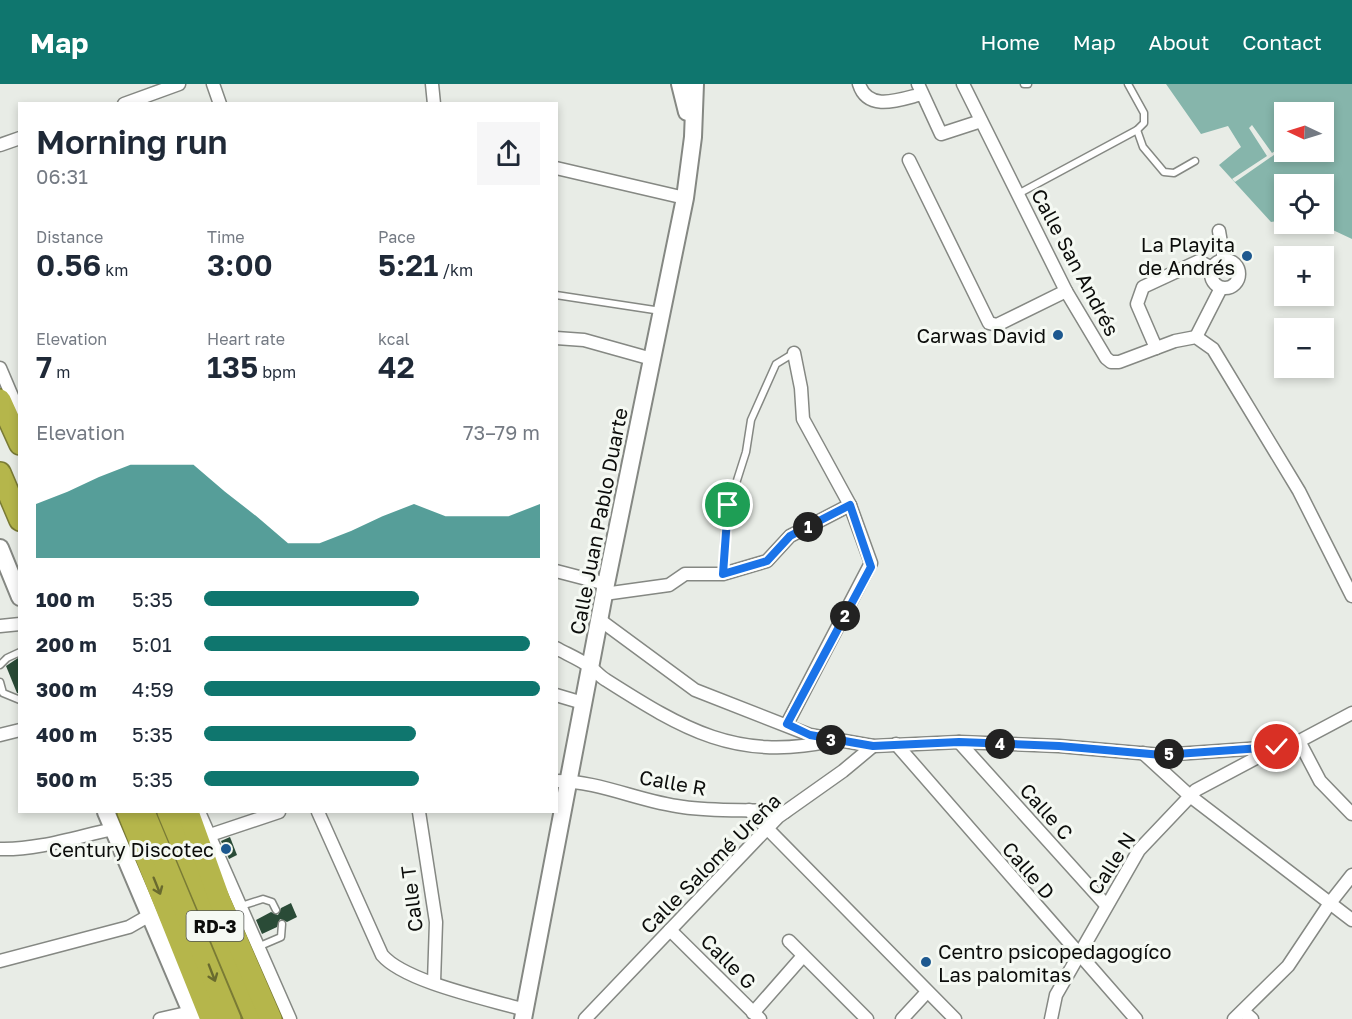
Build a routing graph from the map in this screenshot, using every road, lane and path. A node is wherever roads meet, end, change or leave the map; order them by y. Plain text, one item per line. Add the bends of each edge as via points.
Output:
1 (179, 84) edge
2 (213, 84) edge
3 (432, 84) edge
4 (680, 84) edge
5 (694, 84) edge
6 (859, 84) edge
7 (963, 84) edge
8 (1128, 84) edge
9 (920, 89) edge
10 (130, 102) edge
11 (219, 102) edge
12 (434, 102) edge
13 (981, 122) junction
14 (1137, 130) junction
15 (693, 137) junction
16 (18, 139) edge
17 (0, 145) edge
18 (909, 160) dead end
19 (1195, 161) dead end
20 (558, 168) edge
21 (1018, 194) junction
22 (685, 198) junction
23 (1219, 231) dead end
24 (1224, 260) junction
25 (1212, 268) junction
26 (1221, 288) junction
27 (1066, 291) junction
28 (558, 295) edge
29 (662, 312) junction
30 (1196, 337) junction
31 (558, 338) edge
32 (1156, 348) junction
33 (794, 352) joint
34 (652, 359) junction
35 (0, 368) edge
36 (11, 406) edge
37 (18, 436) edge
38 (0, 473) edge
39 (850, 505) junction
40 (18, 515) edge
41 (0, 548) edge
42 (558, 572) edge
43 (723, 574) junction
44 (605, 589) junction
45 (18, 592) edge
46 (1352, 596) edge
47 (600, 620) junction
48 (18, 624) edge
49 (0, 626) edge
50 (558, 649) edge
51 (18, 653) edge
52 (0, 665) edge
53 (591, 667) junction
54 (0, 682) edge
55 (558, 696) edge
56 (18, 699) edge
57 (583, 703) junction
58 (1352, 713) edge
59 (787, 724) junction
60 (18, 730) edge
61 (0, 735) edge
62 (834, 740) junction
63 (1299, 741) junction
64 (959, 742) junction
65 (896, 744) junction
66 (873, 746) junction
67 (1277, 747) junction
68 (1143, 753) junction
69 (563, 782) edge
70 (1190, 796) junction
71 (749, 810) junction
72 (558, 812) edge
73 (785, 812) junction
74 (106, 813) edge
75 (128, 813) edge
76 (145, 813) edge
77 (168, 813) edge
78 (188, 813) edge
79 (199, 813) edge
80 (276, 813) edge
81 (318, 813) edge
82 (419, 813) edge
83 (558, 813) edge
84 (1352, 814) edge
85 (767, 829) junction
86 (113, 830) junction
87 (210, 835) junction
88 (167, 837) junction
89 (0, 849) edge
90 (1352, 875) edge
91 (1330, 903) junction
92 (1106, 905) junction
93 (241, 906) junction
94 (276, 910) dead end
95 (150, 915) junction
96 (1352, 920) edge
97 (282, 924) dead end
98 (670, 930) junction
99 (789, 941) dead end
100 (260, 946) junction
101 (803, 956) junction
102 (1079, 957) junction
103 (0, 960) edge
104 (434, 982) junction
105 (927, 992) junction
106 (524, 1014) edge
107 (193, 1015) edge
108 (756, 1016) edge
109 (1243, 1016) edge
110 (160, 1019) edge
111 (211, 1019) edge
112 (230, 1019) edge
113 (255, 1019) edge
114 (272, 1019) edge
115 (290, 1019) edge
116 (585, 1019) edge
117 (867, 1019) edge
118 (902, 1019) edge
119 (955, 1019) edge
120 (1052, 1019) edge
121 (1136, 1019) edge

1 - 10 street
2 - 11 street
3 - 12 street
4 - 15 street, Calle Juan Pablo Duarte
5 - 15 street, Calle Juan Pablo Duarte
6 - 9 street via 861,92 884,103
7 - 13 street, Calle San Andrés
8 - 14 lane via 1144,113 1144,123
9 - 13 street via 941,134
13 - 21 street, Calle San Andrés
14 - 19 lane via 1143,147 1164,172 1174,172
14 - 21 lane
15 - 22 street, Calle Juan Pablo Duarte
16 - 17 street
18 - 27 street via 989,323 997,325
20 - 22 street
21 - 27 street, Calle San Andrés
22 - 29 street, Calle Juan Pablo Duarte
23 - 24 street
24 - 25 street
24 - 26 street via 1233,262 1240,274 1234,286
25 - 26 street via 1211,278
25 - 32 street via 1199,261 1143,286 1137,304
26 - 30 street
27 - 32 street, Calle San Andrés via 1111,362
28 - 29 lane
29 - 34 street, Calle Juan Pablo Duarte
30 - 32 street, Calle San Andrés
30 - 46 street via 1213,349 1299,491
31 - 34 street via 584,340
33 - 39 street via 803,419
33 - 43 lane via 776,364 751,420 744,460 725,518
34 - 44 street, Calle Juan Pablo Duarte
35 - 36 street
36 - 37 highway
38 - 40 highway
39 - 43 street via 790,536 767,561
39 - 59 street via 871,567
41 - 45 street
42 - 44 street
43 - 44 street via 685,574 669,585
44 - 47 street, Calle Juan Pablo Duarte
47 - 53 street, Calle Juan Pablo Duarte
47 - 59 street via 695,690
48 - 49 street
50 - 53 street
51 - 52 lane
53 - 57 street, Calle Juan Pablo Duarte
53 - 62 street via 632,697 711,739 777,748 801,748
54 - 56 lane via 3,693
55 - 57 street
57 - 69 street, Calle Juan Pablo Duarte
58 - 63 street
59 - 62 street via 810,735
60 - 61 street
62 - 66 street
63 - 67 street
63 - 84 street via 1320,781
64 - 65 street
64 - 68 street
64 - 92 street, Calle C
65 - 66 street
65 - 102 street, Calle D
66 - 73 street, Calle Salomé Ureña
67 - 68 street
67 - 70 street, Calle N
68 - 70 street
69 - 71 street, Calle R via 682,807
69 - 72 street, Calle Juan Pablo Duarte
70 - 91 street
70 - 92 street, Calle N via 1139,850
71 - 73 street, Calle R
71 - 85 street
73 - 85 street, Calle Salomé Ureña
74 - 86 street
75 -> 111 highway
76 - 88 highway, RD-3
77 - 88 highway, RD-3
78 - 114 highway via 220,901
79 - 87 street
80 - 87 street
81 - 104 street via 382,954 391,965
82 - 104 street, Calle T via 436,922
83 - 106 street, Calle Juan Pablo Duarte
85 - 98 street, Calle Salomé Ureña
85 - 105 street
86 - 89 street
86 - 95 street
87 - 93 street
88 -> 112 highway, RD-3
88 - 113 highway, RD-3
90 - 91 street
91 - 96 street
91 - 109 street via 1288,966
92 - 102 street, Calle N
93 - 94 lane via 262,899 272,902
93 - 100 street
95 - 103 street via 129,927
95 - 107 street
97 - 100 lane via 281,937
98 - 108 street, Calle G
98 - 116 street, Calle Salomé Ureña
99 - 101 street
100 - 115 street
101 - 108 street
101 - 117 street
102 - 120 street, Calle N via 1056,995
102 - 121 street, Calle D
104 - 106 street
105 - 118 street
105 - 119 street
107 - 110 street

